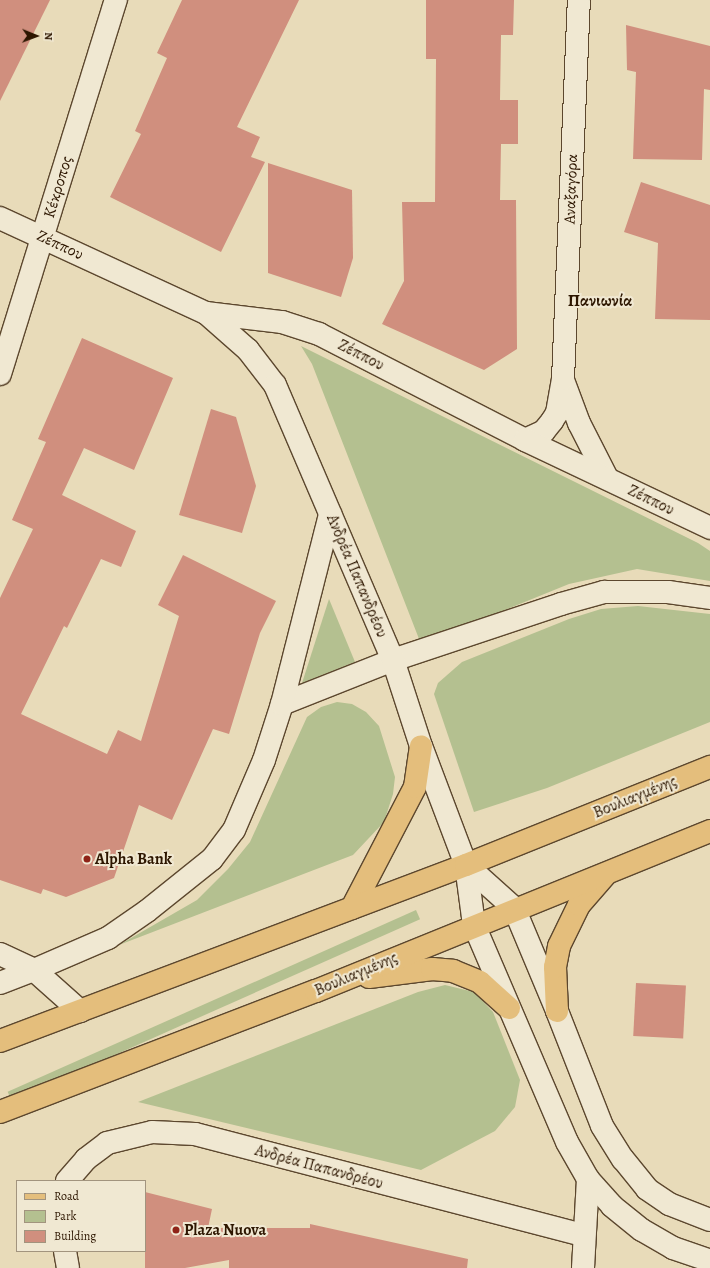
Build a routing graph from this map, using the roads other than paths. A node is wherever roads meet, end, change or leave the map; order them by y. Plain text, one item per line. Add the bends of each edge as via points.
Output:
1 (116, 0) edge
2 (579, 0) edge
3 (0, 218) edge
4 (43, 237) junction
5 (206, 313) junction
6 (0, 374) edge
7 (563, 379) junction
8 (525, 440) junction
9 (607, 478) junction
10 (330, 514) junction
11 (710, 528) edge
12 (710, 598) edge
13 (393, 660) junction
14 (282, 704) junction
15 (421, 746) junction
16 (710, 767) edge
17 (708, 833) edge
18 (466, 865) junction
19 (609, 871) junction
20 (352, 908) junction
21 (514, 908) junction
22 (474, 925) junction
23 (0, 954) edge
24 (34, 970) junction
25 (0, 983) edge
26 (316, 991) junction
27 (509, 1008) junction
28 (80, 1011) junction
29 (557, 1011) junction
30 (0, 1041) edge
31 (0, 1112) edge
32 (588, 1179) junction
33 (68, 1180) edge
34 (710, 1220) edge
35 (584, 1235) junction
36 (65, 1252) edge
37 (710, 1261) edge
38 (68, 1268) edge
39 (583, 1268) edge

1 - 4 street, Κέκροπος
2 - 7 street, Αναξαγόρα
3 - 4 street, Ζέππου
4 - 5 street, Ζέππου
4 - 6 street, Κέκροπος
5 - 8 street, Ζέππου via 282,322 319,334
5 - 10 street, Ανδρέα Παπανδρέου via 248,350 275,385
7 - 8 street, Αναξαγόρα via 552,421 544,431
7 - 9 street, Αναξαγόρα via 579,423
8 - 9 street, Ζέππου
9 - 11 street, Ζέππου
10 - 13 street, Ανδρέα Παπανδρέου
10 - 14 street
12 - 13 street via 668,592 604,592
13 - 14 street
13 - 15 street, Ανδρέα Παπανδρέου
14 - 24 street via 264,760 234,830 212,859 147,911 108,938
15 - 18 street, Ανδρέα Παπανδρέου
15 - 20 main road via 415,787
16 - 18 main road, Βουλιαγμένης
17 - 19 main road, Βουλιαγμένης
18 - 20 main road, Βουλιαγμένης
18 - 21 street, Ανδρέα Παπανδρέου
18 - 22 street, Ανδρέα Παπανδρέου
19 - 21 main road, Βουλιαγμένης
19 - 29 main road via 579,905 558,946 555,967
20 - 28 main road, Βουλιαγμένης
21 - 22 main road, Βουλιαγμένης
21 - 29 street, Ανδρέα Παπανδρέου
22 - 26 main road, Βουλιαγμένης
22 - 27 street, Ανδρέα Παπανδρέου
23 - 24 street
24 - 25 street
24 - 28 street
26 - 27 main road via 374,976 432,968 453,971 480,982
26 - 31 main road, Βουλιαγμένης
27 - 32 street, Ανδρέα Παπανδρέου via 567,1142
28 - 30 main road, Βουλιαγμένης
29 - 34 street, Ανδρέα Παπανδρέου via 602,1126 622,1158 653,1192 670,1204
32 - 35 street
32 - 37 street, Ανδρέα Παπανδρέου via 612,1206 642,1230 673,1248
33 - 35 street, Ανδρέα Παπανδρέου via 86,1159 107,1143 152,1132 195,1134
35 - 39 street
36 - 38 street

